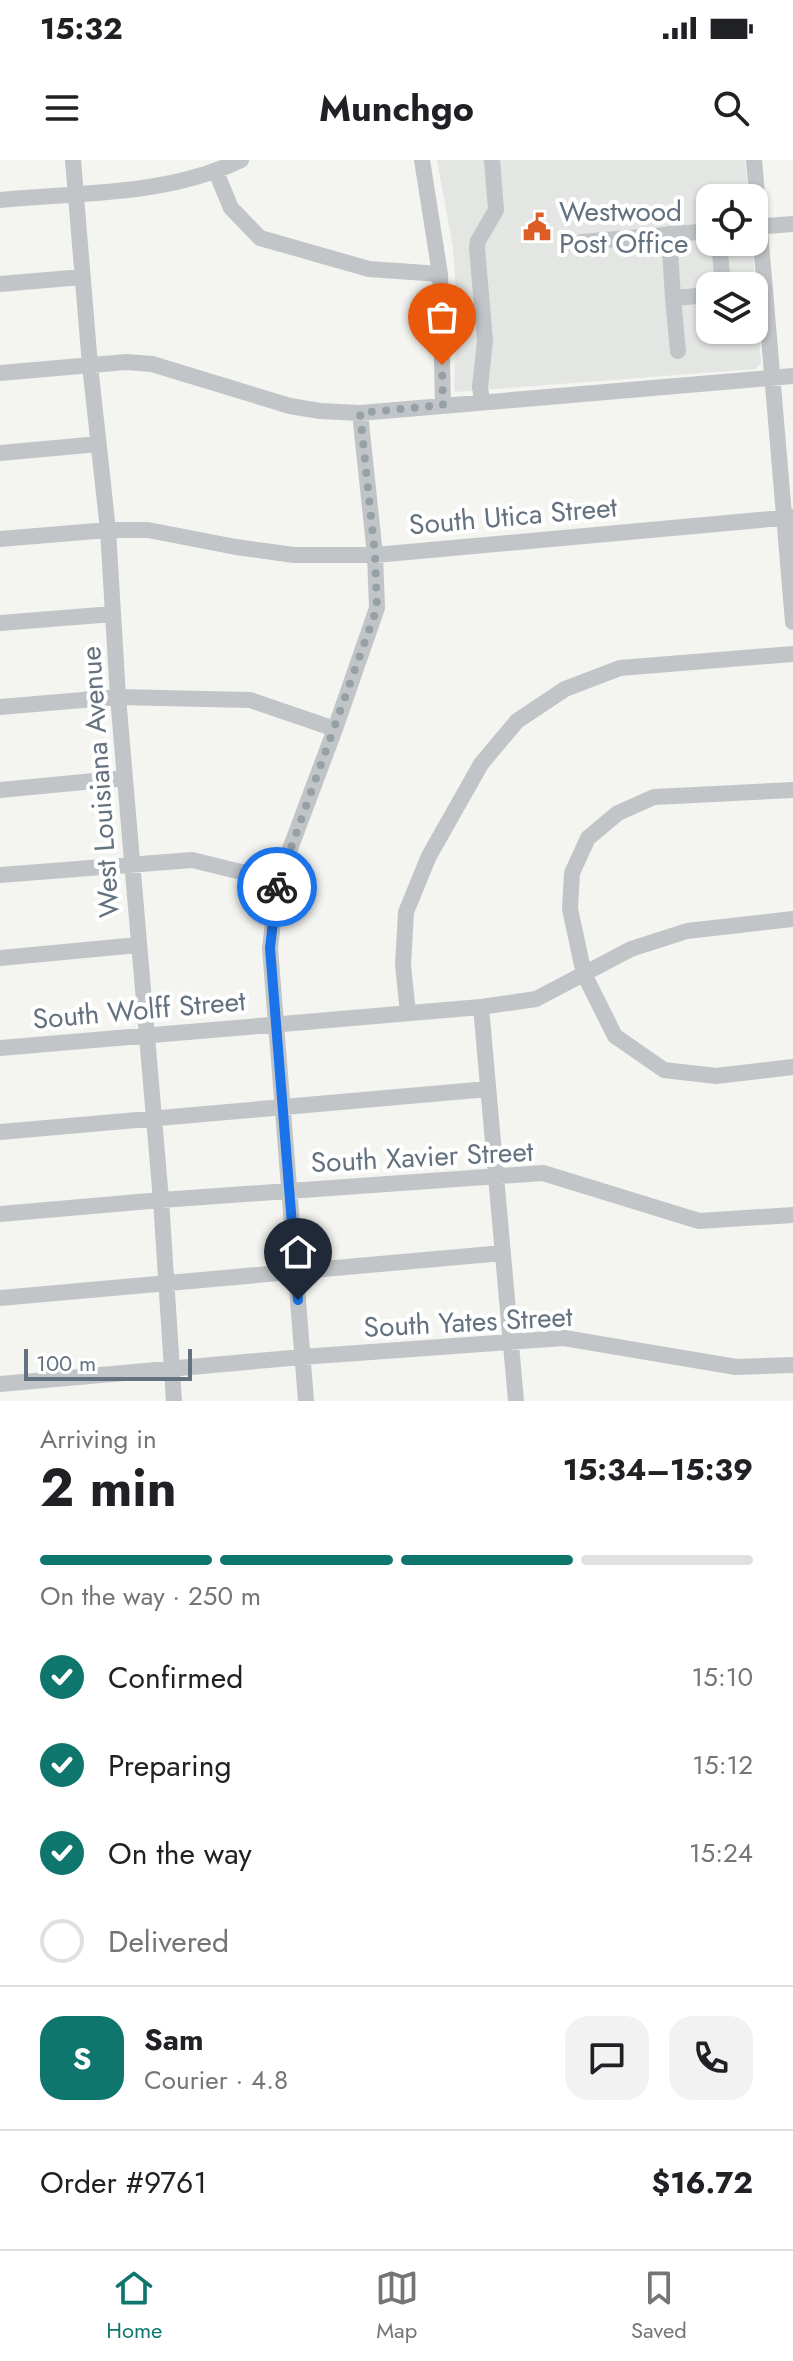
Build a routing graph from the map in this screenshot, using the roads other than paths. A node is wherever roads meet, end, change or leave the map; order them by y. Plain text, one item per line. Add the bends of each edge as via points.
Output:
1 (73, 160) edge
2 (241, 160) edge
3 (422, 160) edge
4 (492, 160) edge
5 (754, 160) edge
6 (216, 172) junction
7 (755, 184) edge
8 (75, 193) junction
9 (0, 200) edge
10 (793, 224) edge
11 (768, 226) edge
12 (696, 232) edge
13 (669, 234) junction
14 (582, 242) dead end
15 (760, 256) edge
16 (440, 274) junction
17 (82, 277) junction
18 (0, 284) edge
19 (696, 296) edge
20 (673, 298) junction
21 (678, 351) dead end
22 (90, 365) junction
23 (0, 373) edge
24 (793, 376) edge
25 (772, 377) junction
26 (482, 401) junction
27 (443, 405) junction
28 (360, 413) junction
29 (99, 444) junction
30 (0, 453) edge
31 (788, 518) edge
32 (108, 530) junction
33 (0, 539) edge
34 (375, 555) junction
35 (792, 590) edge
36 (113, 614) junction
37 (793, 622) edge
38 (0, 623) edge
39 (793, 654) edge
40 (118, 697) junction
41 (0, 707) edge
42 (335, 729) junction
43 (125, 778) junction
44 (0, 790) edge
45 (793, 790) edge
46 (131, 863) junction
47 (0, 875) edge
48 (278, 881) junction
49 (793, 919) edge
50 (138, 945) junction
51 (0, 958) edge
52 (584, 974) junction
53 (481, 1007) junction
54 (408, 1013) junction
55 (274, 1024) junction
56 (146, 1036) junction
57 (0, 1048) edge
58 (793, 1067) edge
59 (488, 1089) junction
60 (282, 1107) junction
61 (154, 1117) junction
62 (0, 1132) edge
63 (496, 1176) junction
64 (290, 1191) junction
65 (161, 1200) junction
66 (0, 1214) edge
67 (793, 1215) edge
68 (503, 1253) junction
69 (296, 1271) junction
70 (166, 1283) junction
71 (0, 1298) edge
72 (511, 1342) junction
73 (302, 1357) junction
74 (793, 1365) edge
75 (171, 1369) junction
76 (0, 1384) edge
77 (174, 1401) edge
78 (306, 1401) edge
79 (516, 1401) edge

1 - 8 street, West Louisiana Avenue
2 - 6 street
3 - 16 street
4 - 26 street via 496,210 477,248 485,341
5 - 7 street
6 - 8 street via 152,189
6 - 16 street via 231,208 260,238 369,269
8 - 9 street
8 - 17 street, West Louisiana Avenue
10 - 11 street
12 - 13 street
13 - 14 street
13 - 20 street
15 - 25 street
16 - 27 street
17 - 18 street
17 - 22 street, West Louisiana Avenue
19 - 20 street
20 - 21 street
22 - 23 street
22 - 28 street via 152,364 290,406
22 - 29 street, West Louisiana Avenue
24 - 25 street
25 - 26 street
25 - 31 street
26 - 27 street
27 - 28 street
28 - 34 street
29 - 30 street
29 - 32 street, West Louisiana Avenue
31 - 34 street, South Utica Street
31 - 35 street
32 - 33 street, South Utica Street
32 - 34 street, South Utica Street via 148,530 294,555
32 - 36 street, West Louisiana Avenue
34 - 42 street via 377,608
35 - 37 street
36 - 38 street
36 - 40 street, West Louisiana Avenue
39 - 54 street via 620,668 565,689 517,721 481,764 429,856 406,912 403,965
40 - 41 street
40 - 42 street via 250,700
40 - 43 street, West Louisiana Avenue
42 - 48 street
43 - 44 street
43 - 46 street, West Louisiana Avenue
45 - 52 street via 654,797 618,813 588,838 572,873 570,909
46 - 47 street
46 - 48 street via 192,860
46 - 50 street, West Louisiana Avenue
48 - 55 street via 270,948
49 - 52 street, South Wolff Street via 687,931 631,949
50 - 51 street
50 - 56 street, West Louisiana Avenue
52 - 53 street, South Wolff Street via 536,999
52 - 58 street via 615,1036 664,1070 716,1076
53 - 54 street, South Wolff Street
53 - 59 street
54 - 55 street, South Wolff Street
55 - 56 street, South Wolff Street
55 - 60 street
56 - 57 street, South Wolff Street
56 - 61 street, West Louisiana Avenue
59 - 60 street
59 - 63 street
60 - 61 street
60 - 64 street
61 - 62 street
61 - 65 street, West Louisiana Avenue
63 - 64 street, South Xavier Street
63 - 67 street, South Xavier Street via 543,1173 699,1221
63 - 68 street
64 - 65 street, South Xavier Street
64 - 69 street
65 - 66 street, South Xavier Street
65 - 70 street, West Louisiana Avenue
68 - 69 street
68 - 72 street
69 - 70 street
69 - 73 street
70 - 71 street
70 - 75 street, West Louisiana Avenue
72 - 73 street, South Yates Street
72 - 74 street, South Yates Street via 564,1338 736,1367
72 - 79 street
73 - 75 street, South Yates Street
73 - 78 street
75 - 76 street, South Yates Street
75 - 77 street, West Louisiana Avenue

